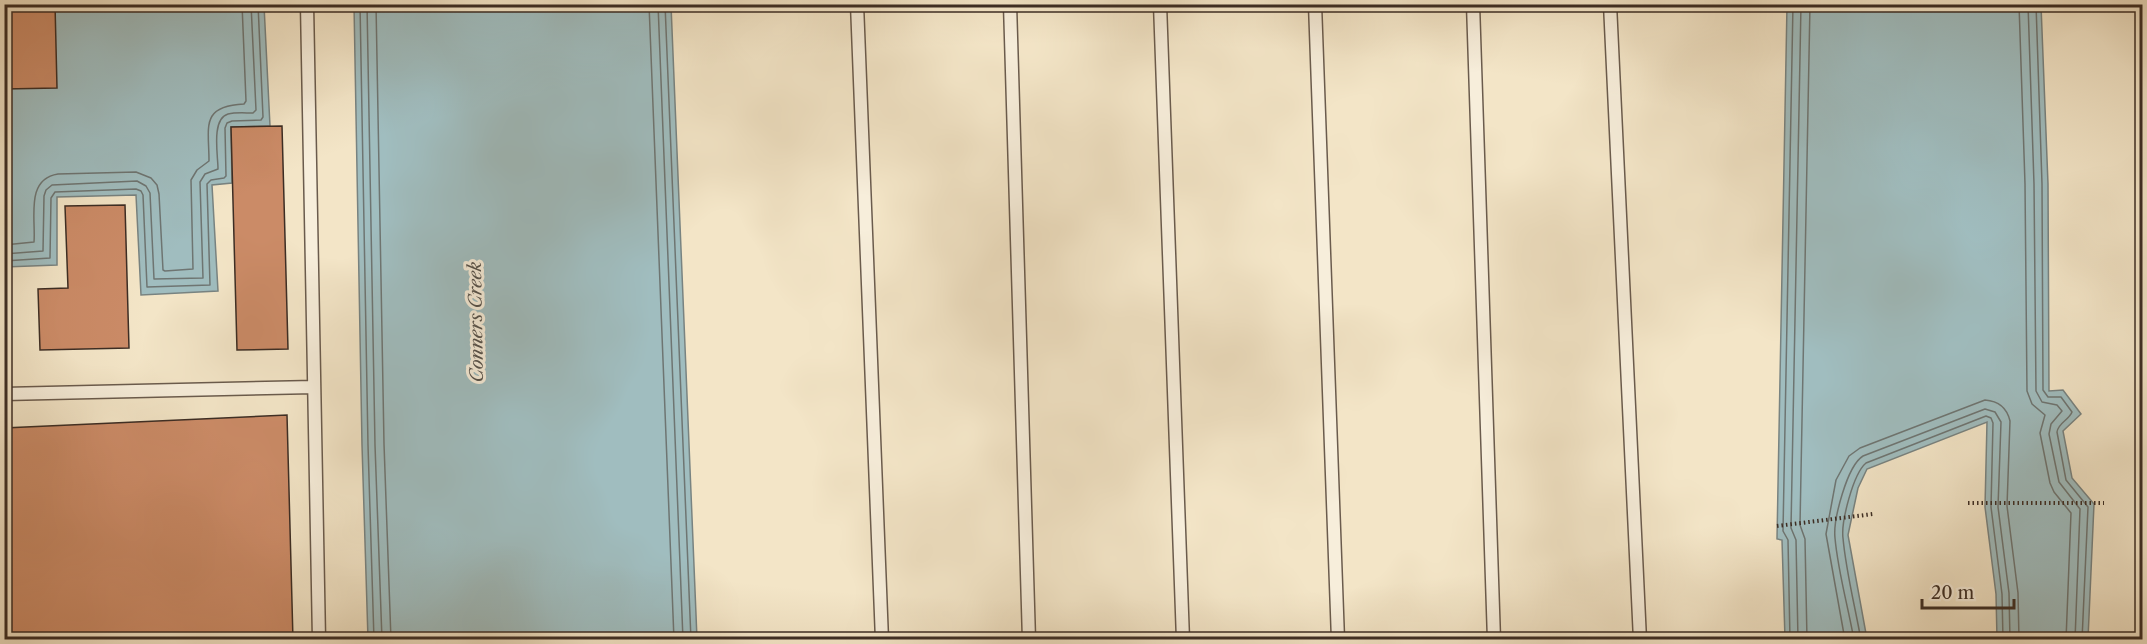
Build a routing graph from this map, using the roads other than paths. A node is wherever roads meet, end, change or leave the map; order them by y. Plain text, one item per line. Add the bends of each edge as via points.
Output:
1 (307, 4) edge
2 (857, 4) edge
3 (1010, 4) edge
4 (1160, 4) edge
5 (1315, 4) edge
6 (1473, 4) edge
7 (1610, 4) edge
8 (314, 387) junction
9 (4, 393) edge
10 (319, 639) edge
11 (882, 639) edge
12 (1029, 639) edge
13 (1183, 639) edge
14 (1338, 639) edge
15 (1494, 639) edge
16 (1640, 639) edge

1 - 8 lane
2 - 11 lane
3 - 12 lane
4 - 13 lane
5 - 14 lane
6 - 15 lane
7 - 16 lane
8 - 9 lane
8 - 10 lane

